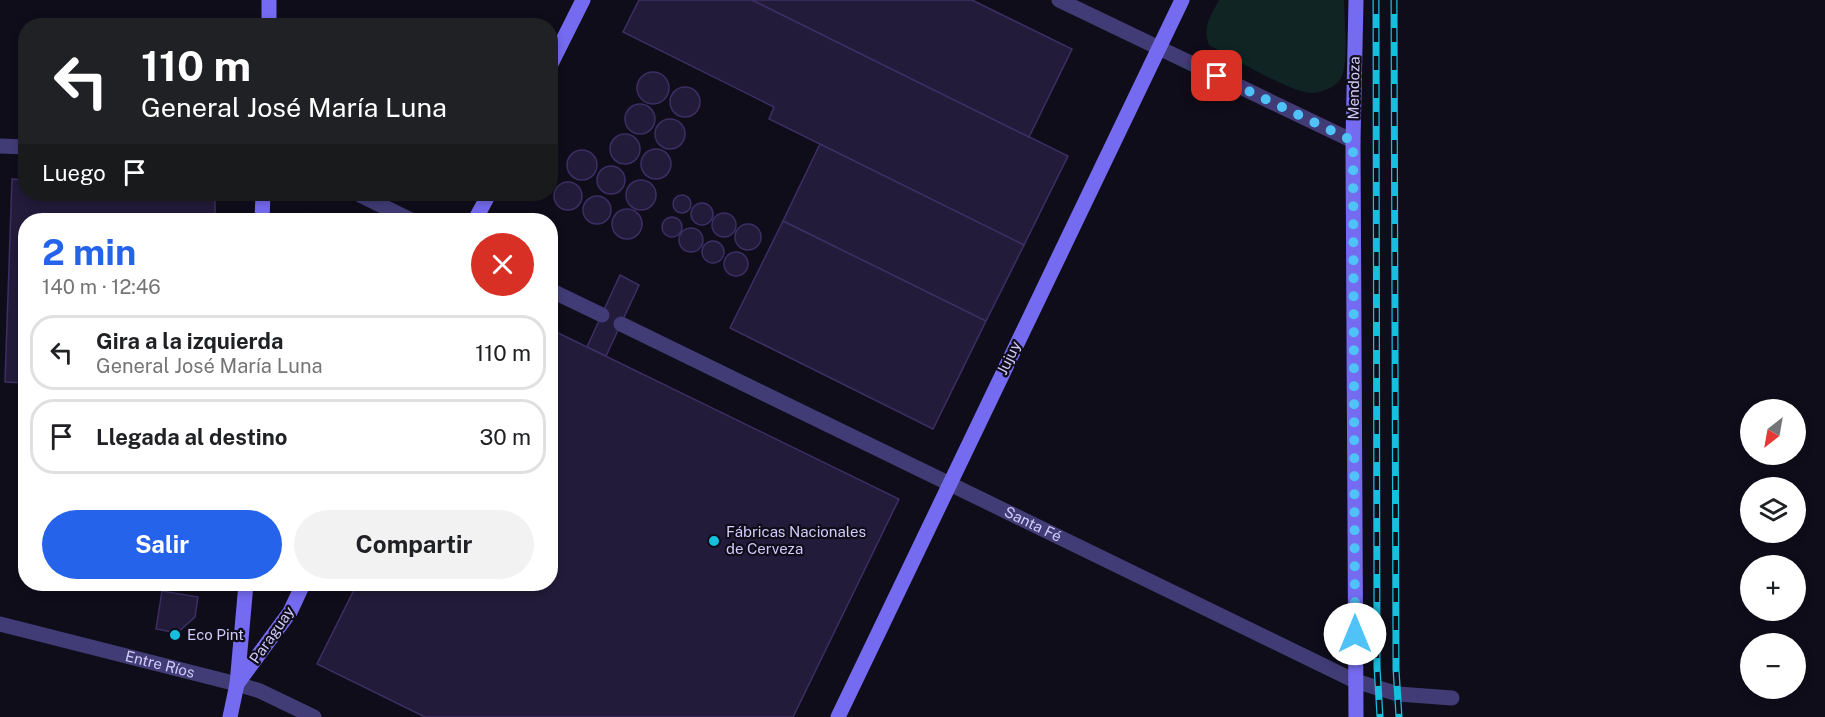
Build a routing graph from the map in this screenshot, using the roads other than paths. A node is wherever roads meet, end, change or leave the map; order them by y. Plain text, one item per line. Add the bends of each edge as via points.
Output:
1 (269, 0) edge
2 (583, 0) edge
3 (1059, 0) edge
4 (1182, 0) edge
5 (1356, 0) edge
6 (269, 18) edge
7 (1158, 48) junction
8 (558, 50) edge
9 (1353, 141) junction
10 (0, 146) edge
11 (18, 147) edge
12 (372, 201) edge
13 (397, 213) edge
14 (558, 294) edge
15 (602, 315) dead end
16 (621, 324) dead end
17 (949, 485) junction
18 (245, 591) edge
19 (300, 591) edge
20 (0, 624) edge
21 (1355, 681) junction
22 (237, 684) junction
23 (1452, 698) dead end
24 (230, 717) edge
25 (314, 717) edge
26 (838, 717) edge
27 (1356, 717) edge

1 - 6 street
2 - 8 street
3 - 7 street
4 - 7 street, Jujuy
5 - 9 street, Mendoza
7 - 9 street
7 - 17 street, Jujuy
9 - 21 street, Mendoza
10 - 11 street
12 - 13 street
14 - 15 street
16 - 17 street, Santa Fé
17 - 21 street, Santa Fé
17 - 26 street, Jujuy
18 - 22 street
19 - 22 street, Paraguay via 290,612
20 - 22 street, Entre Ríos
21 - 23 street, Santa Fé via 1398,694
21 - 27 street, Mendoza
22 - 24 street
22 - 25 street, Entre Ríos

